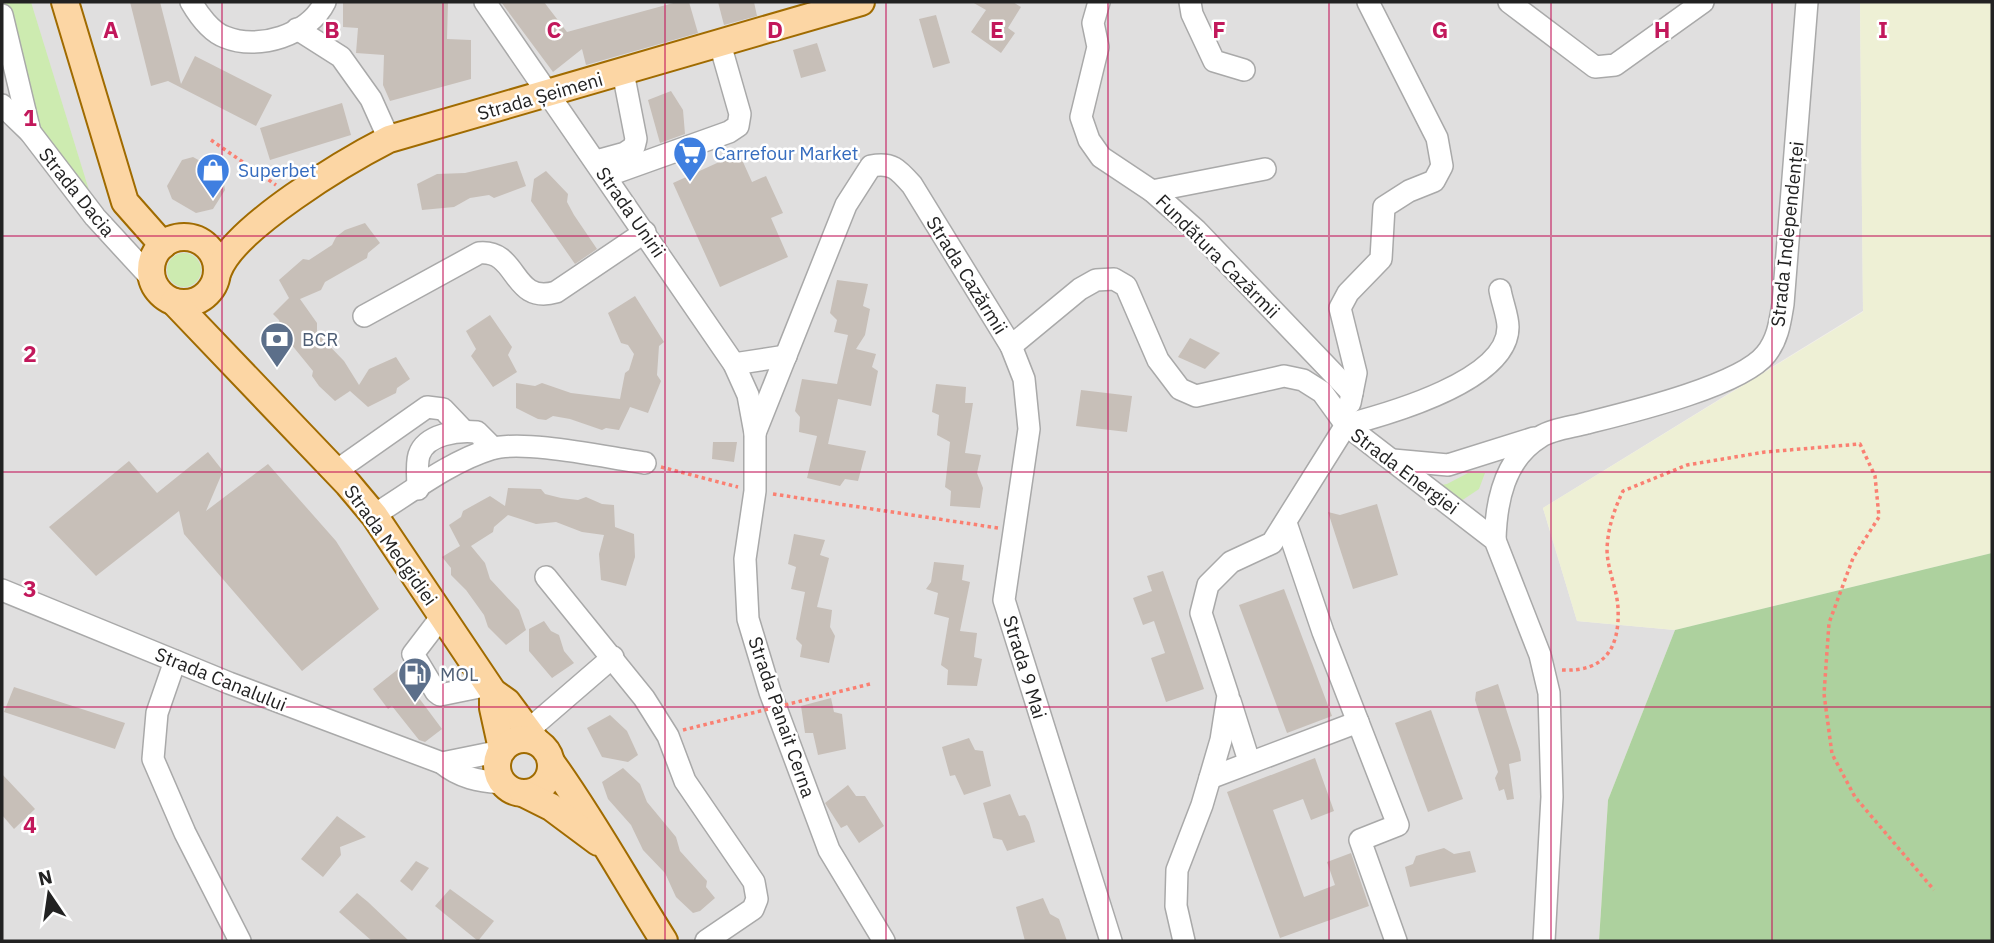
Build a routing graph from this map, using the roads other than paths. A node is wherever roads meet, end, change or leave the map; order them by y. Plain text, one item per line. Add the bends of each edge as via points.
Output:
1 (65, 2) edge
2 (191, 2) edge
3 (325, 2) edge
4 (485, 2) edge
5 (1099, 2) edge
6 (1190, 2) edge
7 (1368, 2) edge
8 (1509, 2) edge
9 (1703, 2) edge
10 (1807, 2) edge
11 (852, 3) edge
12 (2, 15) edge
13 (298, 29) junction
14 (720, 44) junction
15 (1244, 70) dead end
16 (623, 72) junction
17 (549, 94) junction
18 (2, 105) edge
19 (30, 132) junction
20 (389, 139) junction
21 (601, 168) junction
22 (1265, 169) dead end
23 (1152, 191) junction
24 (645, 232) junction
25 (241, 238) junction
26 (199, 240) junction
27 (163, 245) junction
28 (152, 279) junction
29 (215, 279) junction
30 (1500, 290) dead end
31 (174, 302) junction
32 (364, 316) dead end
33 (1011, 346) junction
34 (218, 349) junction
35 (786, 356) junction
36 (734, 364) junction
37 (1352, 393) junction
38 (1346, 425) junction
39 (400, 426) junction
40 (463, 430) junction
41 (755, 433) junction
42 (1541, 435) junction
43 (423, 447) junction
44 (493, 448) junction
45 (1387, 460) junction
46 (645, 463) road end
47 (336, 471) junction
48 (418, 489) junction
49 (374, 515) junction
50 (1286, 523) junction
51 (1495, 540) junction
52 (546, 577) dead end
53 (2, 590) edge
54 (442, 616) junction
55 (612, 657) junction
56 (175, 661) junction
57 (491, 689) junction
58 (1228, 695) junction
59 (1358, 722) junction
60 (522, 745) junction
61 (1249, 761) junction
62 (442, 763) junction
63 (1210, 778) junction
64 (513, 788) junction
65 (604, 848) junction
66 (240, 941) edge
67 (664, 941) edge
68 (706, 941) edge
69 (884, 941) edge
70 (1111, 941) edge
71 (1184, 941) edge
72 (1396, 941) edge
73 (1544, 941) edge

1 - 27 main road via 125,201
2 - 13 street via 222,37 266,42
3 - 13 street via 314,19
4 - 17 street, Strada Unirii
5 - 23 street, Fundătura Cazărmii via 1093,23 1098,47 1083,101 1083,129 1101,157
6 - 15 street via 1214,61
7 - 37 street, Strada Energiei via 1437,138 1441,166 1434,181 1384,207 1381,259 1340,308 1356,373
8 - 9 street via 1595,67 1615,65
10 - 42 street, Strada Independenței via 1783,304 1779,330 1765,355 1742,373 1652,406
11 - 14 main road, Strada Șeimeni
12 - 19 street
13 - 20 street via 341,57 371,99
14 - 16 main road, Strada Șeimeni
14 - 21 street via 740,114 738,126
16 - 17 main road, Strada Șeimeni
16 - 21 street via 636,139 634,147
17 - 20 main road, Strada Șeimeni
17 - 21 street, Strada Unirii
18 - 19 street, Strada Dacia
19 - 28 street, Strada Dacia via 95,217
20 - 25 main road, Strada Șeimeni
21 - 24 street, Strada Unirii
22 - 23 street
23 - 37 street, Fundătura Cazărmii via 1196,230
24 - 32 street via 573,282 542,296 530,293 500,257 479,253
24 - 36 street, Strada Unirii
25 - 26 main road, Strada Șeimeni via 215,244
25 - 29 main road, Strada Șeimeni
26 - 27 main road via 180,237
26 - 29 main road via 213,253
27 - 28 main road via 152,260
28 - 31 main road
29 - 31 main road via 196,302
29 - 34 main road via 212,312
30 - 38 street via 1508,327 1496,359 1441,391 1390,413
31 - 34 main road, Strada Medgidiei
33 - 35 street, Strada Cazărmii via 912,185 894,165 885,163 871,166 846,205
33 - 38 street, Strada Cazărmii via 1080,289 1114,279 1126,286 1158,360 1180,389 1196,397 1284,376 1303,380 1322,392
33 - 70 street, Strada 9 Mai via 1024,379 1029,429 1004,600
34 - 47 main road, Strada Medgidiei
35 - 36 street
35 - 41 street, Strada Cazărmii
36 - 41 street, Strada Unirii via 748,395
37 - 38 street, Strada Energiei
38 - 45 street, Strada Energiei
38 - 50 street
39 - 40 street via 434,406
39 - 43 street
39 - 47 street
40 - 43 street
40 - 44 street via 477,432
41 - 69 street, Strada Panait Cerna via 755,491 745,559 748,619 829,850
42 - 45 street, Strada Independenței via 1448,466
42 - 51 street via 1512,465 1496,510
43 - 48 street via 418,457
44 - 46 street via 525,447
44 - 48 street
45 - 51 street, Strada Energiei
47 - 49 main road, Strada Medgidiei
48 - 49 street
49 - 54 main road, Strada Medgidiei
50 - 58 street via 1272,543 1231,562 1208,584 1201,613
50 - 59 street
51 - 73 street via 1543,667 1551,719
52 - 55 street
53 - 56 street, Strada Canalului
54 - 57 main road, Strada Medgidiei
54 - 57 street via 413,654 436,692
55 - 60 street
55 - 68 street via 668,736 685,781 754,881 757,898 753,909
56 - 62 street, Strada Canalului
56 - 66 street via 157,713 153,759
57 - 60 main road, Strada Medgidiei via 493,708
58 - 61 street
58 - 63 street via 1222,740
59 - 61 street
59 - 72 street via 1398,825 1360,840
60 - 62 street, Strada Canalului
60 - 64 main road via 497,767
60 - 64 main road via 545,784
60 - 65 main road, Strada Medgidiei via 592,819
61 - 63 street
62 - 64 street, Strada Canalului via 454,772
63 - 71 street via 1177,870 1176,906
64 - 65 main road, Strada Medgidiei via 560,813
65 - 67 main road, Strada Medgidiei

